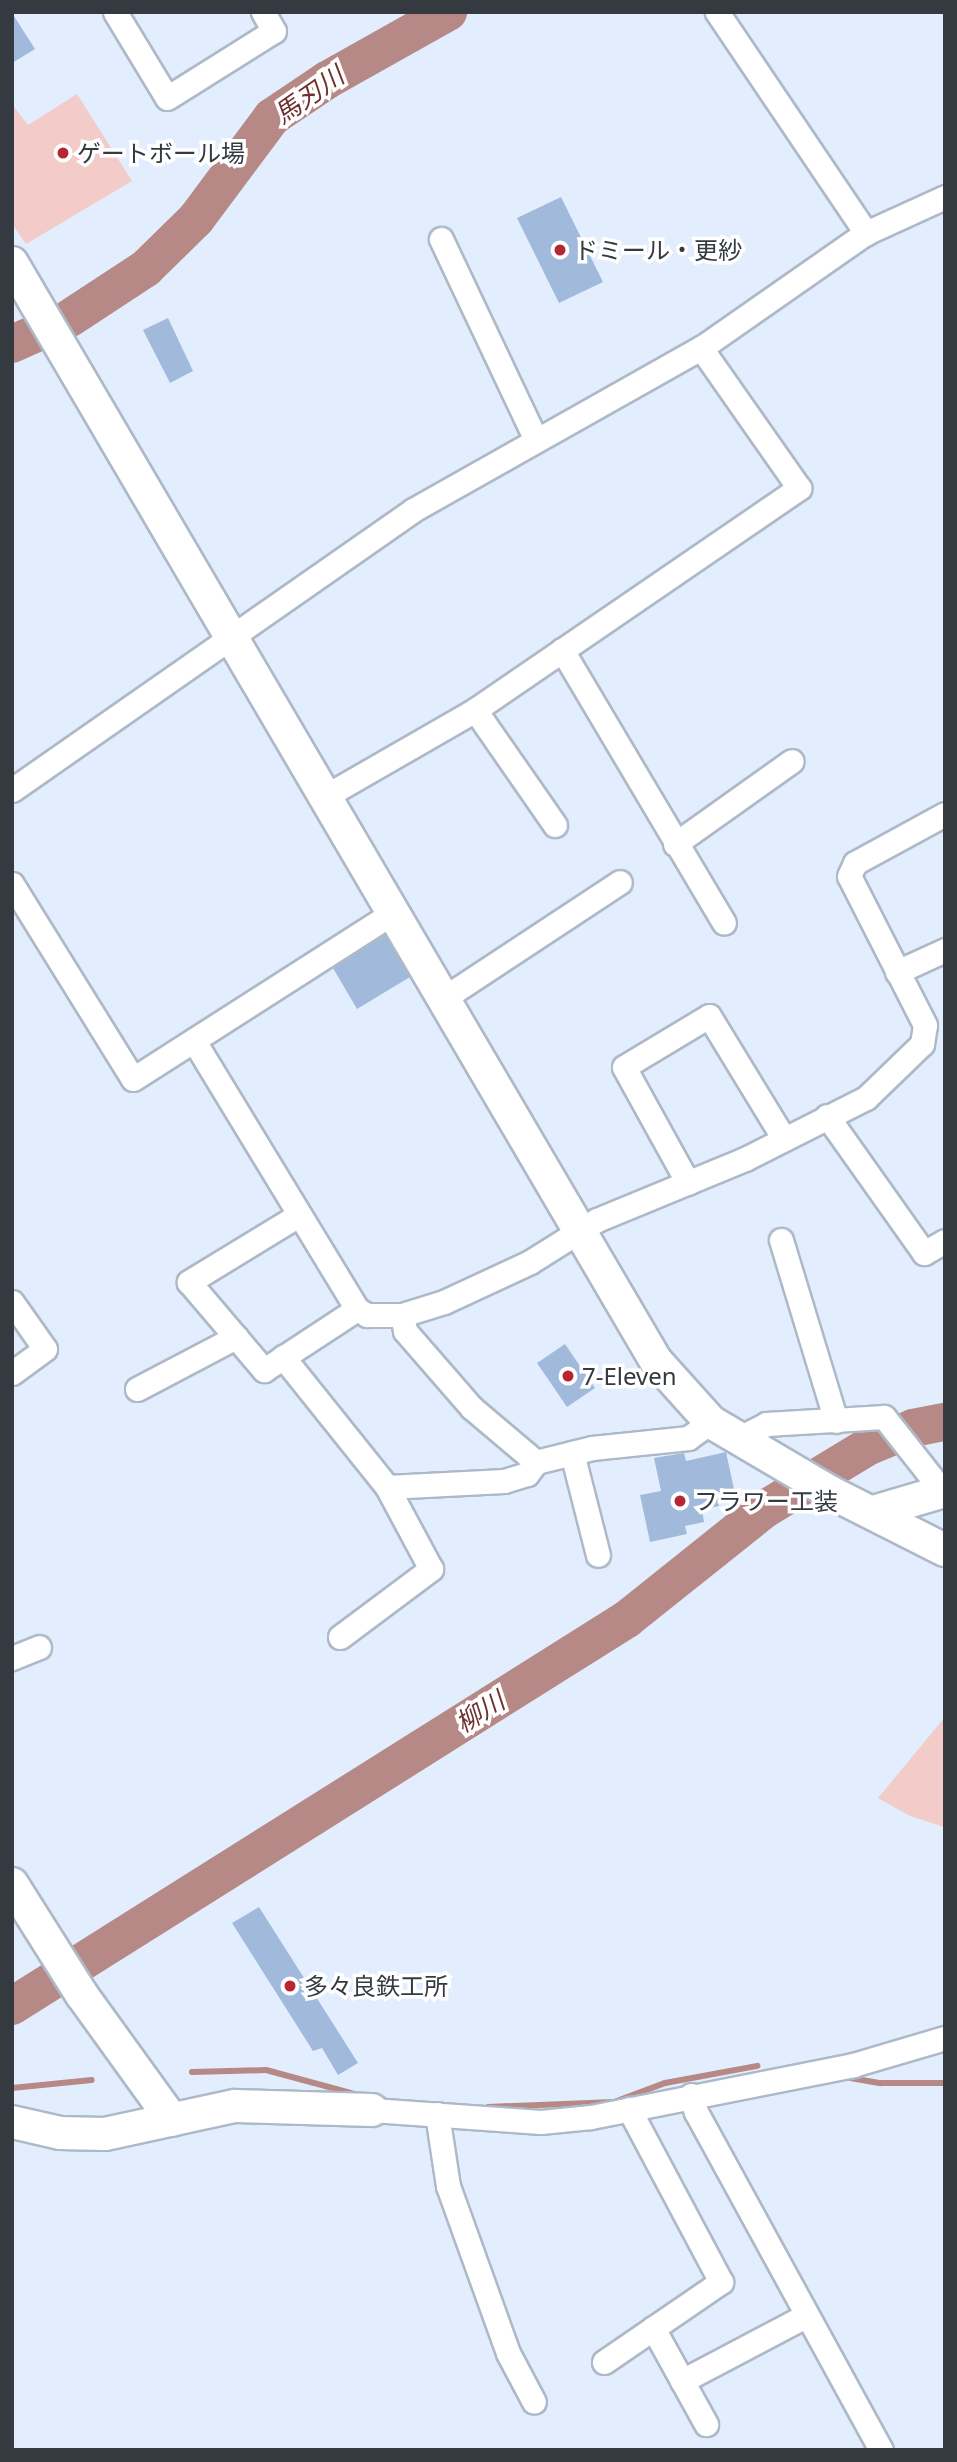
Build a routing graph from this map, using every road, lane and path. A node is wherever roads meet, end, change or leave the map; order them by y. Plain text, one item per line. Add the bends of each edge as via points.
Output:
1 (115, 12) edge
2 (263, 12) edge
3 (717, 12) edge
4 (945, 197) edge
5 (866, 233) junction
6 (441, 239) dead end
7 (12, 262) edge
8 (701, 348) junction
9 (535, 438) junction
10 (230, 636) junction
11 (562, 650) junction
12 (475, 710) junction
13 (792, 761) dead end
14 (12, 790) edge
15 (324, 797) junction
16 (945, 814) edge
17 (555, 825) dead end
18 (675, 844) junction
19 (620, 882) dead end
20 (12, 884) edge
21 (393, 913) junction
22 (724, 923) dead end
23 (945, 950) edge
24 (897, 972) junction
25 (441, 1000) junction
26 (194, 1041) junction
27 (827, 1116) junction
28 (784, 1139) junction
29 (688, 1183) junction
30 (297, 1216) junction
31 (579, 1230) junction
32 (781, 1240) dead end
33 (945, 1241) edge
34 (12, 1302) edge
35 (357, 1309) junction
36 (402, 1315) junction
37 (236, 1337) junction
38 (283, 1357) junction
39 (12, 1373) edge
40 (137, 1389) dead end
41 (836, 1421) junction
42 (711, 1422) junction
43 (739, 1437) junction
44 (572, 1453) junction
45 (536, 1462) junction
46 (387, 1487) junction
47 (944, 1491) edge
48 (873, 1512) junction
49 (945, 1550) edge
50 (598, 1555) dead end
51 (340, 1637) dead end
52 (39, 1647) dead end
53 (12, 1658) edge
54 (12, 1884) edge
55 (945, 2038) edge
56 (691, 2095) junction
57 (629, 2109) junction
58 (372, 2110) joint
59 (437, 2114) junction
60 (172, 2120) junction
61 (12, 2122) edge
62 (807, 2315) junction
63 (653, 2328) junction
64 (604, 2362) dead end
65 (682, 2381) junction
66 (534, 2402) dead end
67 (705, 2424) dead end
68 (881, 2450) edge

1 - 2 street via 167,98 274,31
3 - 5 street
4 - 5 street
5 - 8 street
6 - 9 street
7 - 10 street
8 - 9 street
8 - 11 street via 799,488
9 - 10 street via 413,510
10 - 14 street
10 - 15 street
11 - 12 street
11 - 18 street
12 - 15 street
12 - 17 street
13 - 18 street
15 - 21 street
16 - 24 street via 855,863 849,876
18 - 22 street
19 - 25 street
20 - 26 street via 133,1079
21 - 25 street
21 - 26 street
23 - 24 street
24 - 27 street via 925,1025 922,1044 882,1086
25 - 31 street
26 - 30 street
27 - 28 street
27 - 33 street via 924,1253
28 - 29 street
28 - 29 street via 709,1016 624,1067
29 - 31 street
30 - 35 street
30 - 37 street via 189,1282
31 - 36 street via 530,1262 444,1302
31 - 42 street via 656,1361
32 - 41 street
34 - 39 street via 45,1349
35 - 36 street via 367,1315
35 - 38 street
36 - 45 street via 405,1331 472,1408
37 - 38 street via 264,1370
37 - 40 street
38 - 46 street
41 - 43 street via 766,1424
41 - 47 street via 884,1417
42 - 43 street
42 - 44 street via 688,1438
43 - 48 street via 830,1492
44 - 45 street
44 - 50 street
45 - 46 street via 527,1474 504,1481
46 - 51 street via 431,1569
47 - 48 street
48 - 49 street
52 - 53 street
54 - 60 street via 82,1996
55 - 56 street via 853,2065
56 - 57 street
56 - 62 street via 696,2112
57 - 59 street via 541,2122
57 - 63 street via 721,2282
58 - 59 street
58 - 60 street via 235,2106
59 - 66 street via 448,2186 508,2353
60 - 61 street via 130,2131 83,2135
62 - 65 street
62 - 68 street
63 - 64 street
63 - 65 street
65 - 67 street

